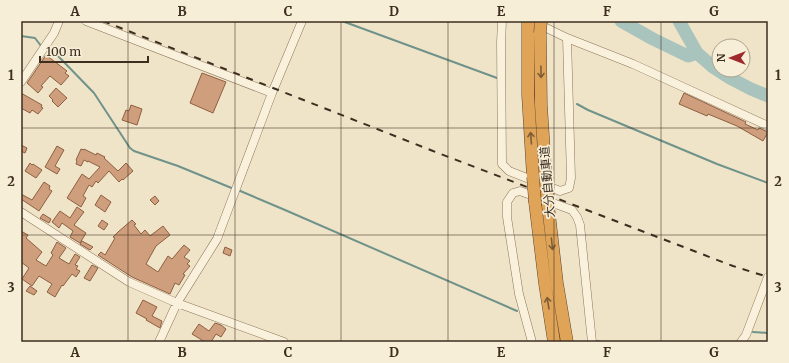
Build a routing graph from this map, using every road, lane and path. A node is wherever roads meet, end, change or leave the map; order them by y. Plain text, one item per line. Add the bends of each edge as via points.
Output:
1 (59, 21) edge
2 (86, 21) edge
3 (302, 21) edge
4 (502, 21) edge
5 (530, 23) edge
6 (541, 27) edge
7 (567, 38) junction
8 (21, 82) edge
9 (272, 93) junction
10 (768, 126) edge
11 (21, 212) edge
12 (768, 277) edge
13 (177, 303) junction
14 (159, 342) edge
15 (284, 342) edge
16 (532, 342) edge
17 (554, 342) edge
18 (567, 342) edge
19 (592, 342) edge
20 (741, 342) edge

1 - 8 street via 54,33
2 - 9 street
3 - 9 street
4 - 7 street via 502,164 510,171 560,191 569,188 571,178
5 - 7 street
17 -> 5 highway, 大分自動車道, bridge via 533,177 528,95
6 -> 18 highway, 大分自動車道, bridge via 541,104 546,182 556,283
7 - 10 street via 633,64
9 - 13 street via 217,239
11 - 13 street via 129,282
12 - 20 street
13 - 14 street
13 - 15 street
16 - 19 street via 519,294 507,217 507,202 513,193 520,191 572,210 577,217 580,225

